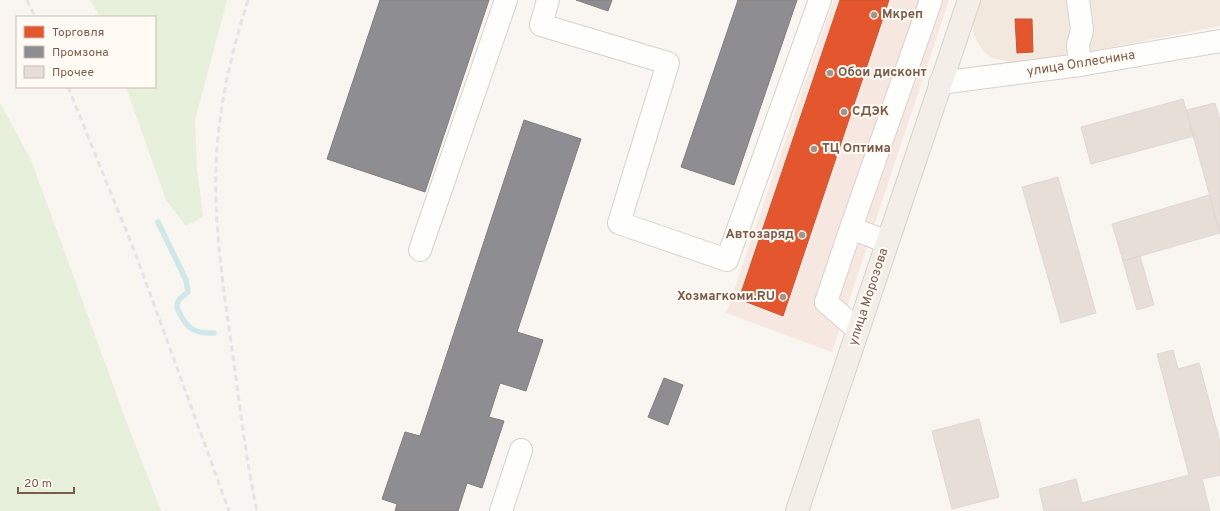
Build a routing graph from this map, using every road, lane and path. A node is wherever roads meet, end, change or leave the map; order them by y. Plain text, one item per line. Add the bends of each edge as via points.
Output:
1 (506, 0) edge
2 (548, 0) edge
3 (820, 0) edge
4 (931, 0) edge
5 (968, 0) edge
6 (1078, 0) edge
7 (1220, 41) edge
8 (1080, 65) junction
9 (940, 83) junction
10 (851, 228) junction
11 (887, 242) junction
12 (420, 250) dead end
13 (858, 330) junction
14 (521, 450) dead end
15 (501, 511) edge
16 (797, 511) edge

1 - 12 street
2 - 3 street via 541,25 668,64 619,223 727,260
4 - 10 street
5 - 9 main road, улица Морозова
6 - 8 street via 1082,30 1078,45
7 - 8 street, улица Оплеснина
8 - 9 street, улица Оплеснина
9 - 11 main road, улица Морозова
10 - 11 street
10 - 13 street via 826,302
11 - 13 main road, улица Морозова
13 - 16 main road, улица Морозова
14 - 15 street

